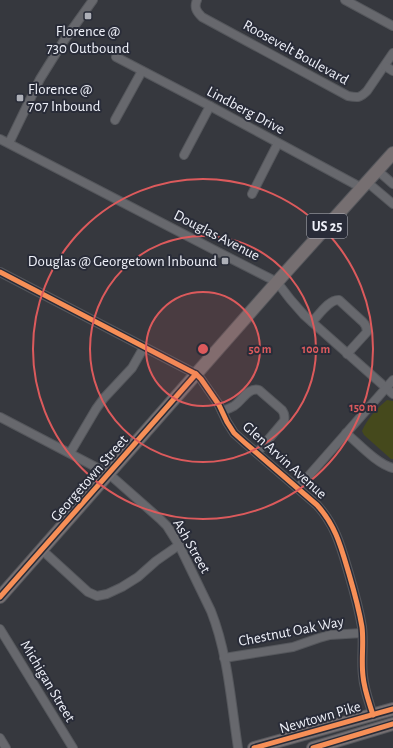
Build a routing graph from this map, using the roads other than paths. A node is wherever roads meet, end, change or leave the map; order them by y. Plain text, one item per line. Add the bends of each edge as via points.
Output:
1 (93, 0) edge
2 (198, 0) edge
3 (345, 0) edge
4 (393, 26) edge
5 (393, 53) edge
6 (116, 57) dead end
7 (385, 66) junction
8 (142, 71) junction
9 (393, 71) edge
10 (210, 106) junction
11 (115, 120) dead end
12 (0, 139) edge
13 (9, 143) junction
14 (278, 143) junction
15 (393, 153) edge
16 (184, 155) dead end
17 (377, 170) junction
18 (393, 184) edge
19 (365, 185) junction
20 (252, 194) dead end
21 (393, 204) edge
22 (0, 272) edge
23 (278, 282) junction
24 (312, 322) junction
25 (144, 347) junction
26 (347, 354) junction
27 (196, 374) junction
28 (393, 380) edge
29 (386, 388) junction
30 (393, 394) edge
31 (222, 411) junction
32 (0, 417) edge
33 (346, 433) junction
34 (70, 453) junction
35 (257, 453) junction
36 (393, 468) edge
37 (109, 474) junction
38 (298, 488) junction
39 (179, 545) junction
40 (42, 550) junction
41 (0, 597) edge
42 (0, 629) edge
43 (362, 633) junction
44 (224, 658) junction
45 (393, 708) edge
46 (373, 715) junction
47 (393, 724) edge
48 (0, 738) edge
49 (6, 748) edge
50 (73, 748) edge
51 (238, 748) edge
52 (254, 748) edge
53 (313, 748) edge

1 - 13 street via 40,79
2 - 7 street, Roosevelt Boulevard via 195,6 202,17 348,96 362,96
3 - 4 street
5 - 7 street, Roosevelt Boulevard
6 - 8 street, Lindberg Drive
7 - 9 street
8 - 10 street, Lindberg Drive
8 - 11 street
10 - 14 street, Lindberg Drive
10 - 16 street
12 - 13 street, Douglas Avenue
13 - 23 street, Douglas Avenue
14 - 19 street, Lindberg Drive
14 - 20 street
15 - 17 main road, Georgetown Street / US 25
17 - 18 street
17 - 19 main road, Georgetown Street / US 25
19 - 21 street, Lindberg Drive
19 - 23 main road, Georgetown Street / US 25
22 - 25 street, Glen Arvin Avenue
23 - 24 street, Douglas Avenue
23 - 27 main road, Georgetown Street / US 25
24 - 26 street, Douglas Avenue
24 - 26 street via 329,303 339,300 367,329
25 - 27 street, Glen Arvin Avenue
25 - 34 street via 132,368 96,409
26 - 29 street, Douglas Avenue
27 - 31 street, Glen Arvin Avenue
27 - 37 main road, Georgetown Street / US 25
28 - 29 street
29 - 30 street, Douglas Avenue
29 - 33 street
31 - 35 street, Glen Arvin Avenue via 234,433
31 - 35 street via 236,405 256,389 282,410 284,421
32 - 34 street, Ash Street
33 - 36 street via 381,463
33 - 38 street
34 - 37 street, Ash Street
35 - 38 street, Glen Arvin Avenue
37 - 39 street, Ash Street via 167,526
37 - 40 main road, Georgetown Street / US 25
38 - 43 street, Glen Arvin Avenue via 318,504 335,529 358,604
39 - 40 street via 126,585 97,596 88,592
39 - 44 street, Ash Street via 215,621
40 - 41 main road, Georgetown Street / US 25
42 - 50 street, Michigan Street
43 - 44 street, Chestnut Oak Way via 330,635 293,647
43 - 46 street, Glen Arvin Avenue via 363,676
44 - 51 street, Ash Street
45 - 46 main road, Newtown Pike
46 - 52 main road, Newtown Pike
47 - 53 main road, Newtown Pike
48 - 49 street

